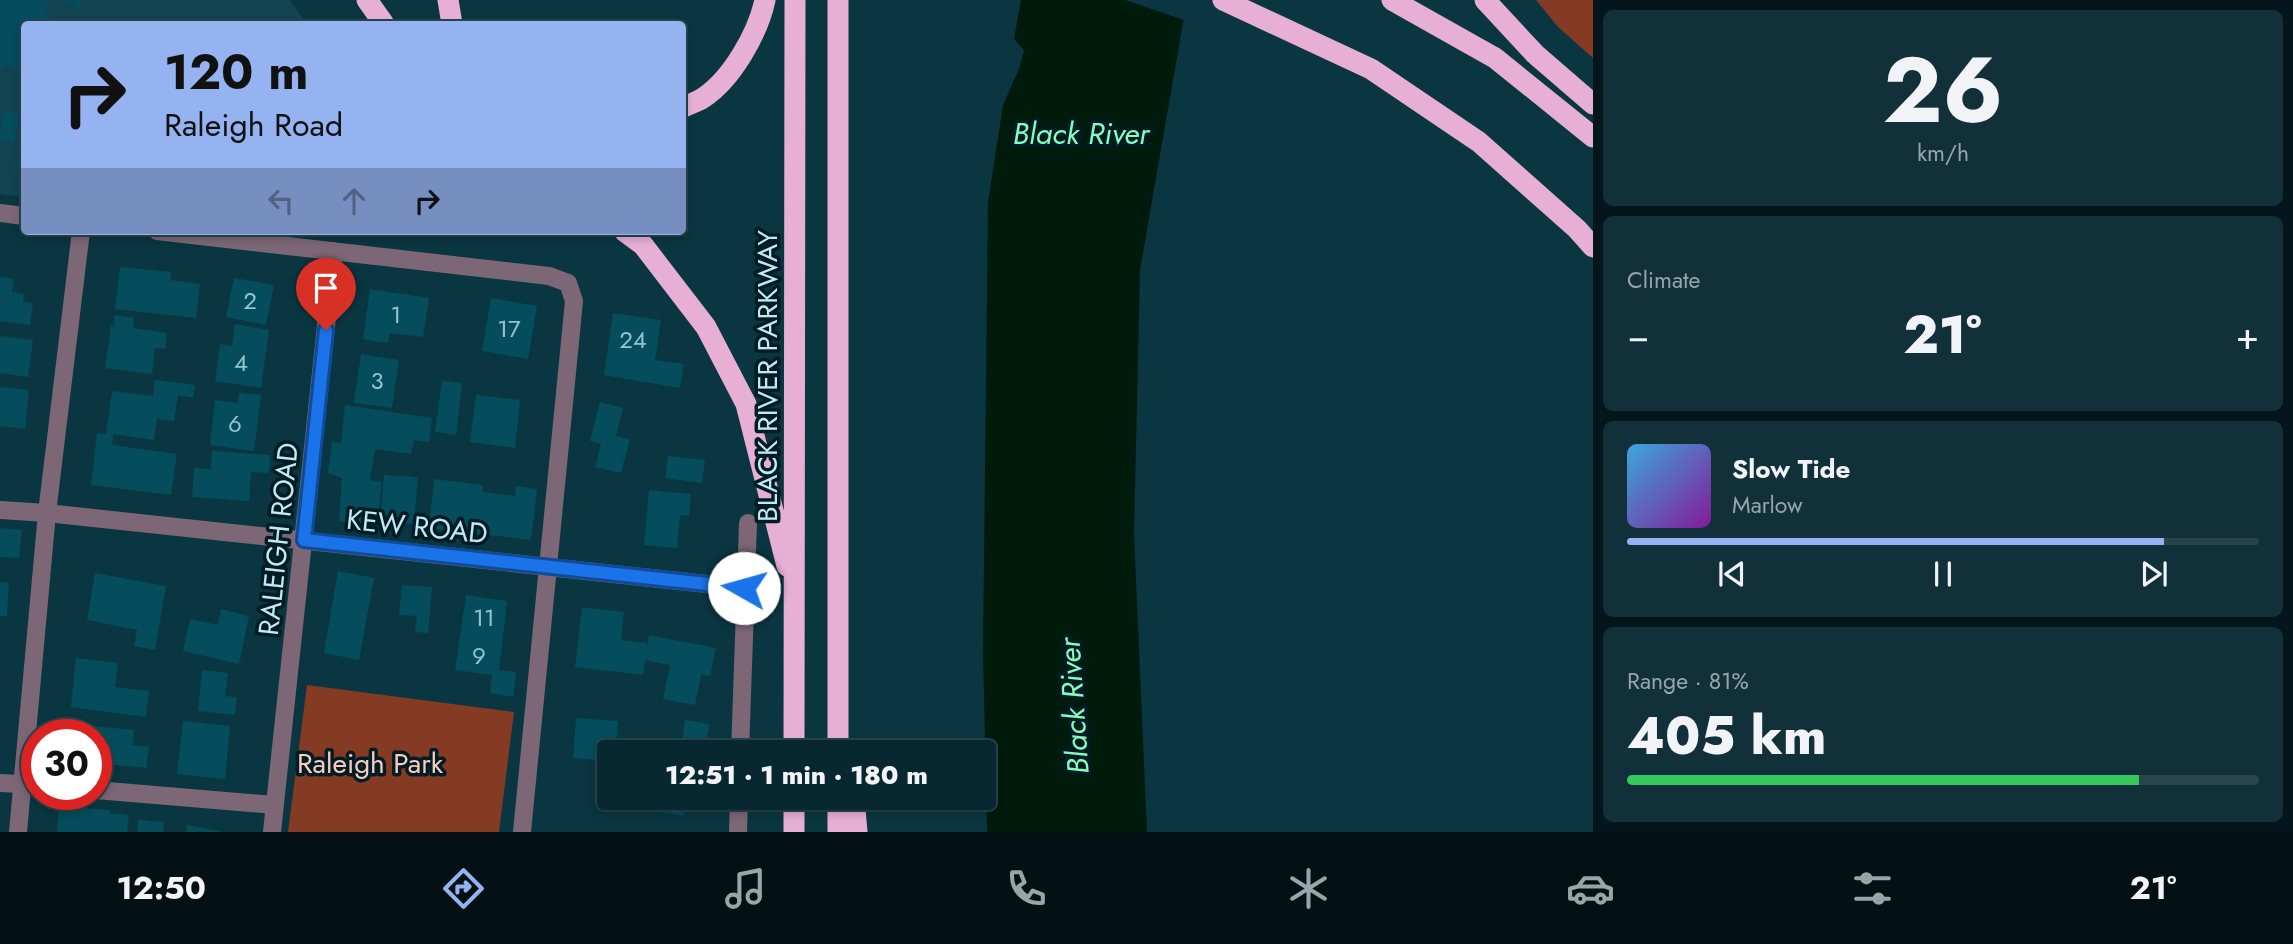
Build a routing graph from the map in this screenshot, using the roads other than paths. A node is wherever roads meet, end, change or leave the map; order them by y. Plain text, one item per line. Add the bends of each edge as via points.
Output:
1 (367, 0) edge
2 (448, 0) edge
3 (765, 0) edge
4 (795, 0) edge
5 (838, 0) edge
6 (1223, 0) edge
7 (1392, 0) edge
8 (1485, 0) edge
9 (382, 21) edge
10 (452, 21) edge
11 (1593, 104) edge
12 (686, 106) edge
13 (1593, 136) edge
14 (0, 213) edge
15 (21, 216) edge
16 (81, 235) edge
17 (230, 235) edge
18 (630, 235) edge
19 (266, 237) edge
20 (1593, 247) edge
21 (334, 251) junction
22 (0, 510) edge
23 (47, 513) junction
24 (748, 523) dead end
25 (304, 540) junction
26 (548, 566) junction
27 (744, 588) junction
28 (794, 592) junction
29 (838, 618) junction
30 (33, 719) edge
31 (740, 740) edge
32 (794, 740) edge
33 (838, 740) edge
34 (849, 740) edge
35 (0, 783) edge
36 (21, 784) edge
37 (112, 791) edge
38 (275, 805) junction
39 (23, 810) edge
40 (739, 810) edge
41 (794, 810) edge
42 (838, 810) edge
43 (855, 810) edge
44 (18, 832) edge
45 (272, 832) edge
46 (522, 832) edge
47 (738, 832) edge
48 (794, 832) edge
49 (838, 832) edge
50 (857, 832) edge

1 - 9 highway
2 - 10 highway
3 - 12 highway via 761,19 738,62 704,97
4 - 28 highway, BLACK RIVER PARKWAY
5 - 29 highway
6 - 20 highway via 1382,76 1479,142
7 - 13 highway via 1495,58
8 - 11 highway via 1535,54
14 - 15 street
16 - 23 street
17 - 19 street
18 - 28 highway via 643,245 706,327 746,404
19 - 21 street
21 - 25 street, RALEIGH ROAD
21 - 26 street via 550,276 568,283 575,301
22 - 23 street, KEW ROAD
23 - 25 street, KEW ROAD
23 - 30 street
24 - 27 street
25 - 26 street, KEW ROAD
25 - 38 street, RALEIGH ROAD
26 - 27 street, KEW ROAD
26 - 46 street
27 - 31 street
28 - 32 highway, BLACK RIVER PARKWAY
29 - 33 highway
29 - 34 highway
35 - 36 street
37 - 38 street
38 - 45 street, RALEIGH ROAD
39 - 44 street
40 - 47 street
41 - 48 highway
42 - 49 highway
43 - 50 highway

